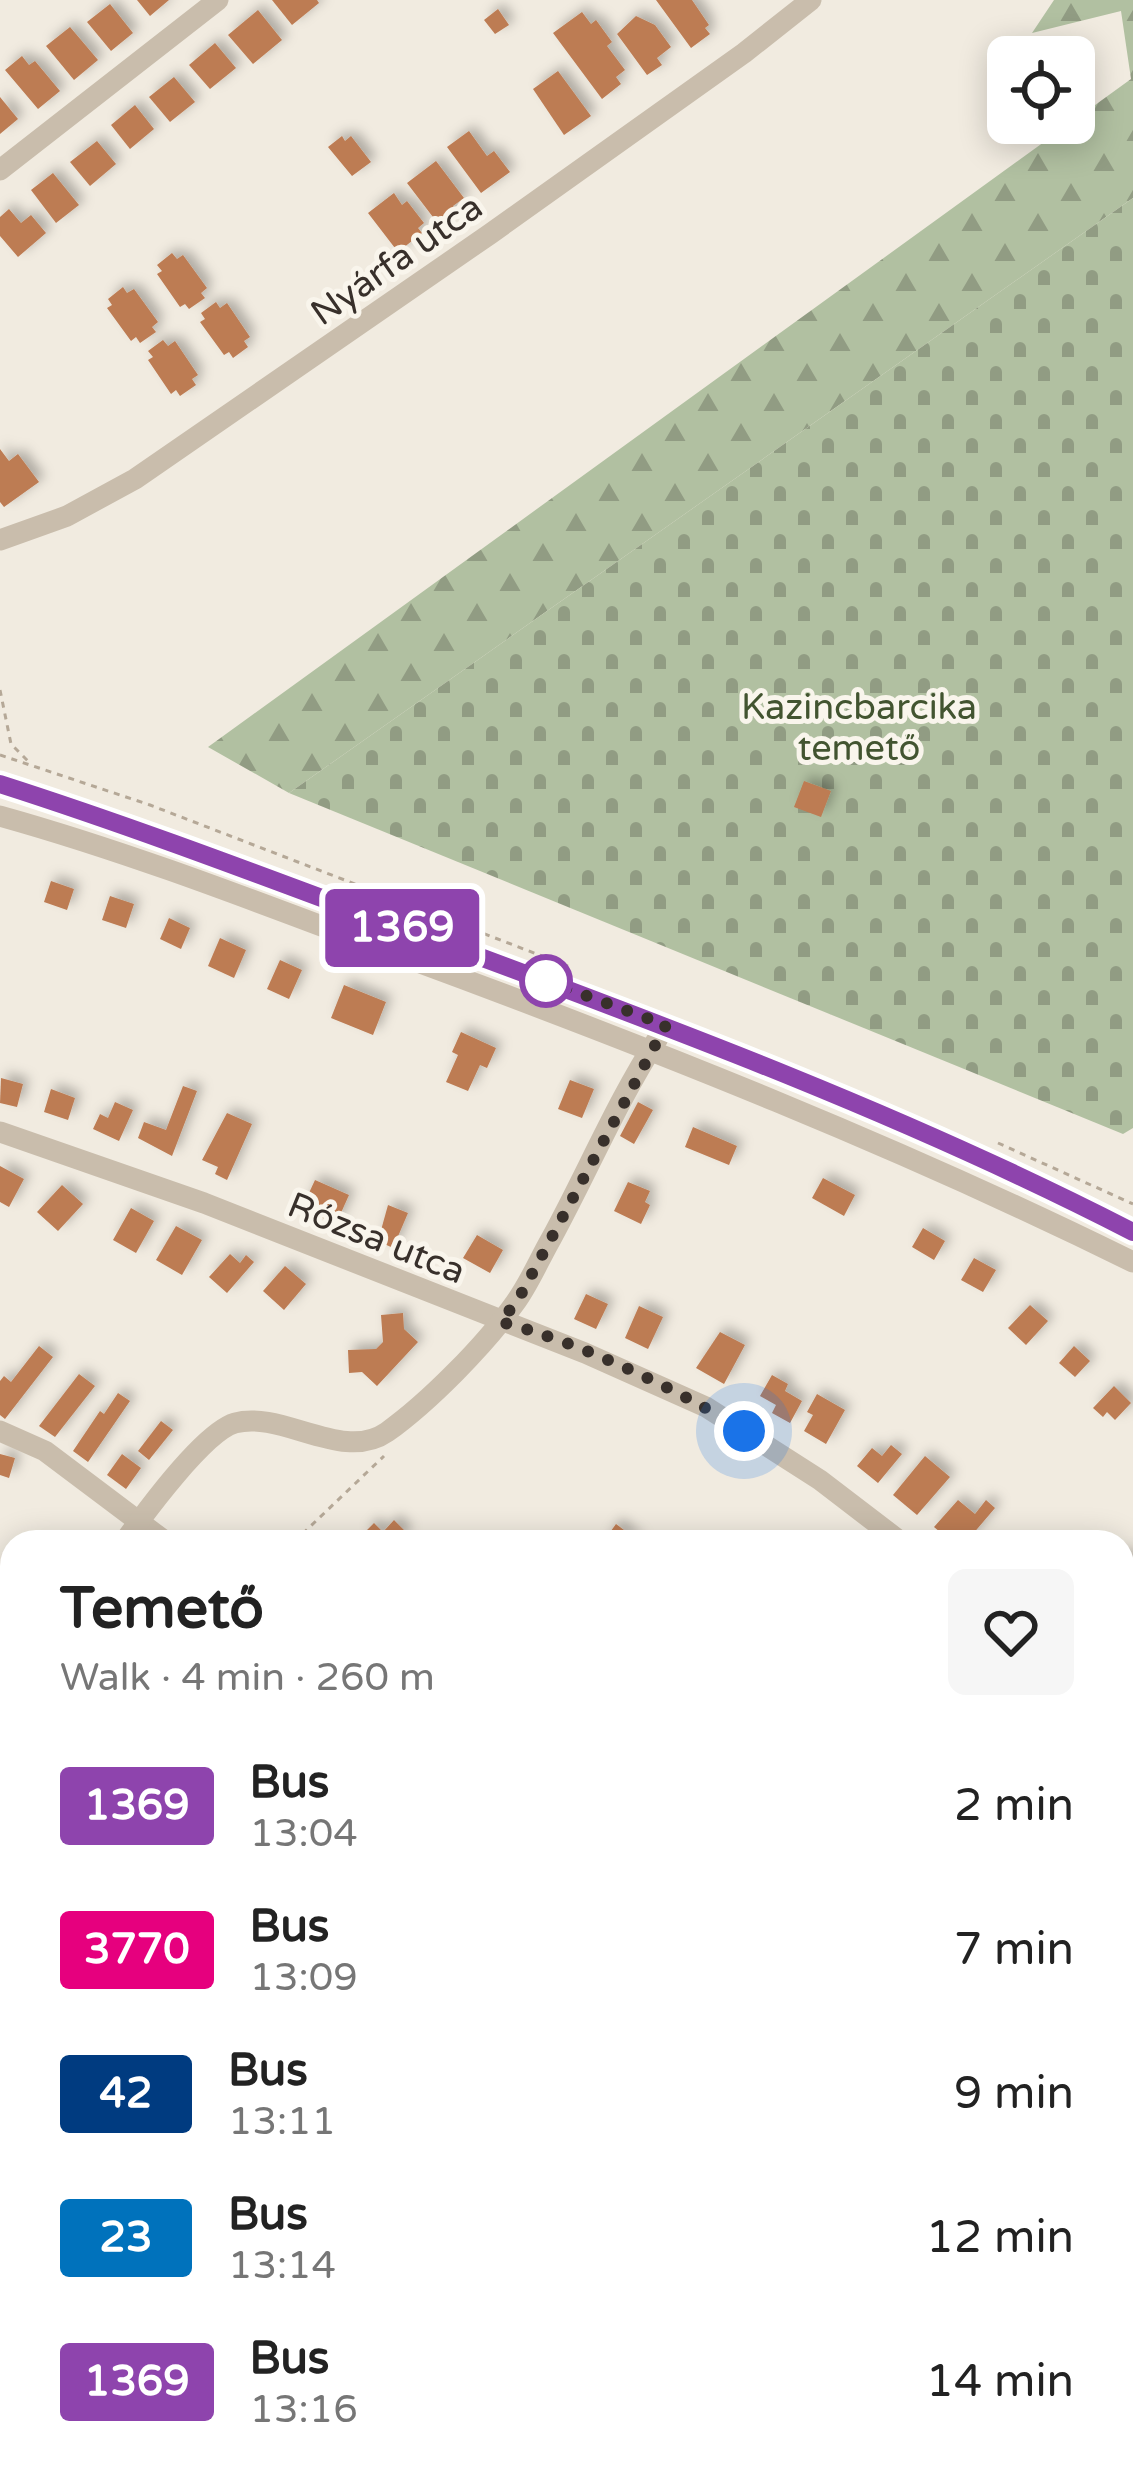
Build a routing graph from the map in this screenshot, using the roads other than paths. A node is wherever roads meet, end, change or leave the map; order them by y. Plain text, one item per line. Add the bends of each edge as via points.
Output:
1 (218, 0) edge
2 (811, 0) edge
3 (0, 170) edge
4 (0, 540) edge
5 (0, 783) edge
6 (0, 816) edge
7 (666, 1025) junction
8 (650, 1050) junction
9 (0, 1132) edge
10 (1133, 1232) edge
11 (1133, 1262) edge
12 (500, 1322) junction
13 (0, 1431) edge
14 (139, 1521) junction
15 (133, 1530) edge
16 (151, 1530) edge
17 (885, 1530) edge

1 - 3 street
2 - 4 street, Nyárfa utca via 135,479
5 - 7 street
6 - 8 street via 107,846
7 - 8 street
7 - 10 street
8 - 11 street
8 - 12 street
9 - 12 street, Rózsa utca
12 - 14 street via 379,1437 238,1422 191,1460
12 - 17 street, Rózsa utca via 706,1407
13 - 14 street via 46,1451
14 - 15 street
14 - 16 street

